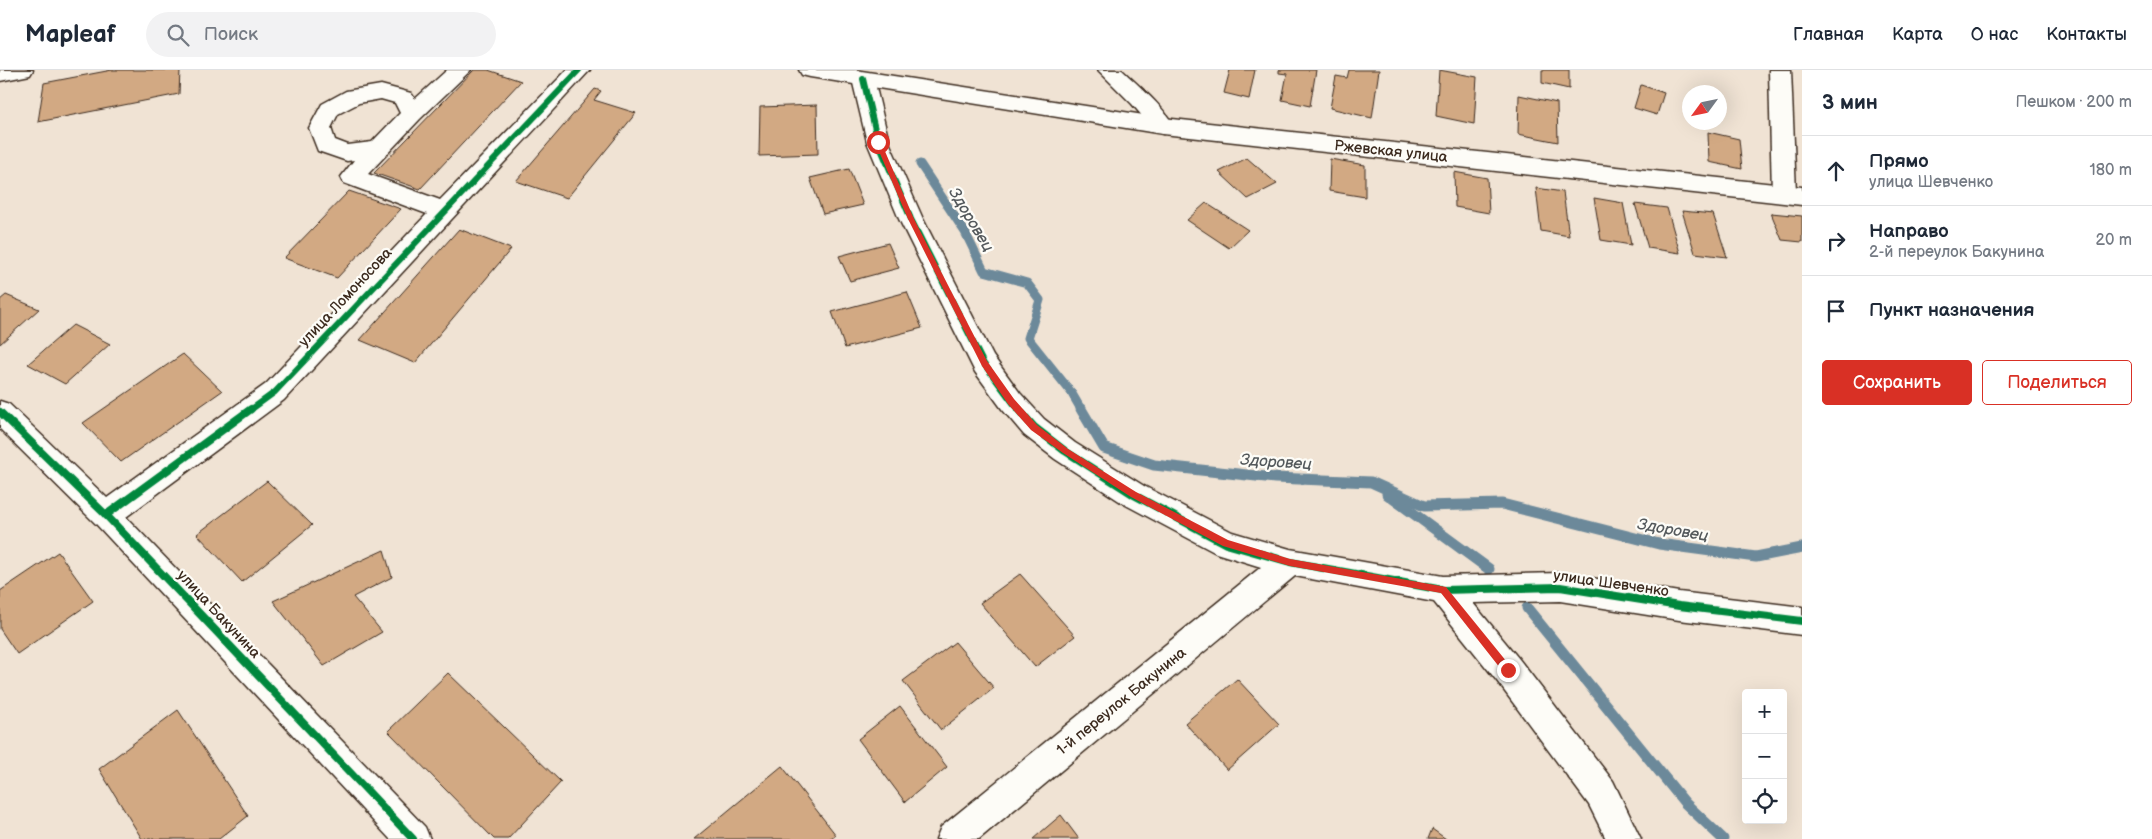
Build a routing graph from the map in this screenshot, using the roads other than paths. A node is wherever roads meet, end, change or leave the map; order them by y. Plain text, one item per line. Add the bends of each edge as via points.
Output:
1 (22, 70) edge
2 (460, 70) edge
3 (579, 70) edge
4 (810, 70) edge
5 (926, 70) edge
6 (1109, 70) edge
7 (1780, 70) edge
8 (0, 74) edge
9 (863, 79) junction
10 (980, 96) junction
11 (412, 114) junction
12 (1163, 126) junction
13 (376, 150) junction
14 (1793, 194) edge
15 (444, 211) junction
16 (0, 412) edge
17 (106, 515) junction
18 (1290, 562) junction
19 (1443, 590) junction
20 (1802, 621) edge
21 (413, 839) edge
22 (953, 839) edge
23 (1624, 839) edge

1 - 8 street
2 - 11 street
3 - 15 street, улица Ломоносова
4 - 9 street, Ржевская улица
5 - 10 street, Ржевская улица
6 - 12 street
7 - 14 street
9 - 10 street, Ржевская улица
9 - 18 street, улица Шевченко via 878,142 911,219 984,364 1011,401 1034,427 1065,451 1134,495 1226,544
10 - 12 street, Ржевская улица
11 - 13 street
11 - 13 street via 403,98 381,92 354,96 330,110 320,128 326,145 347,153
12 - 14 street, Ржевская улица
13 - 15 street via 352,177
15 - 17 street, улица Ломоносова via 275,392
16 - 17 street, улица Бакунина
17 - 21 street, улица Бакунина
18 - 19 street, улица Шевченко
18 - 22 street, 1-й переулок Бакунина
19 - 20 street, улица Шевченко via 1560,587
19 - 23 street via 1601,793

